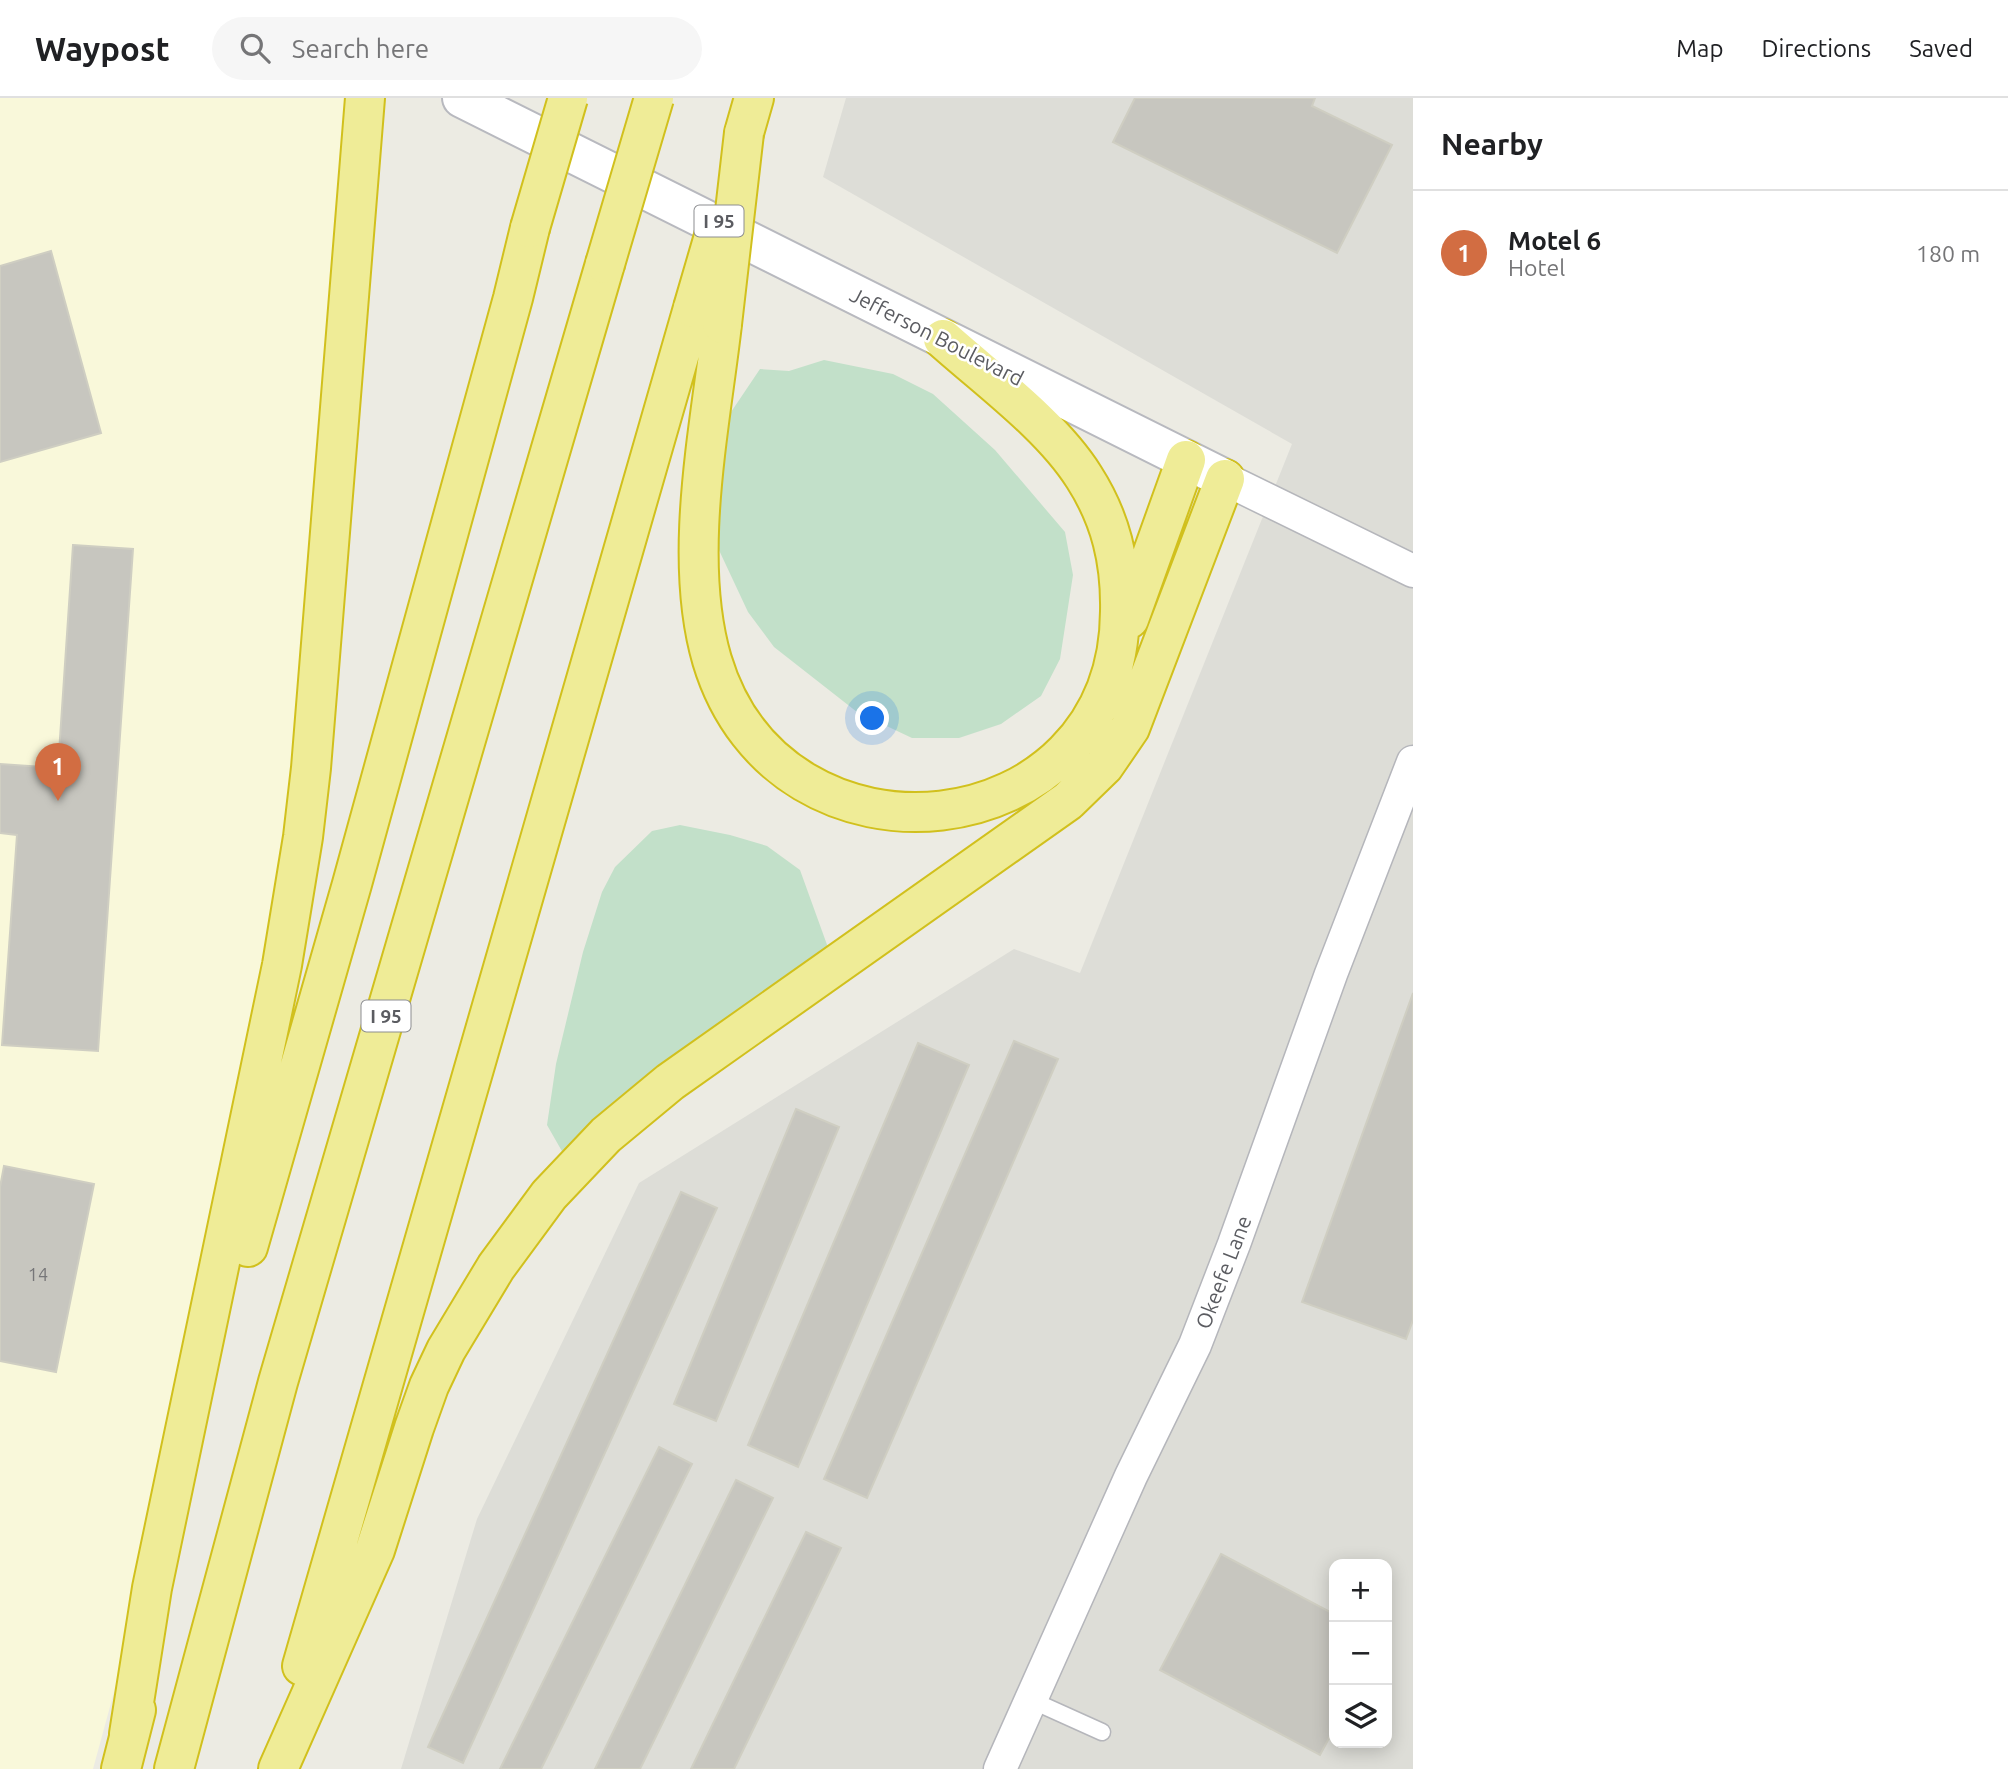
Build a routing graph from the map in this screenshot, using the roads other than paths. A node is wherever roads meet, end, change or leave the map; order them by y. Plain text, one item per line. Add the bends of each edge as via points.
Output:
1 (365, 98) edge
2 (462, 98) edge
3 (568, 98) edge
4 (654, 98) edge
5 (749, 116) edge
6 (708, 316) junction
7 (943, 340) junction
8 (1186, 460) junction
9 (1225, 479) junction
10 (1413, 571) edge
11 (1119, 649) junction
12 (1413, 762) edge
13 (1031, 1700) junction
14 (1102, 1732) dead end
15 (125, 1752) edge
16 (174, 1769) edge
17 (273, 1769) edge
18 (278, 1769) edge
19 (1000, 1769) edge

1 - 15 highway via 303,837 257,1095 152,1588
2 - 7 main road, Jefferson Boulevard
3 - 15 highway, bridge via 251,1234 170,1592
4 - 16 highway, I 95, bridge via 278,1382
5 - 6 highway, I 95, bridge
6 - 11 highway via 701,591 713,660 738,716 772,757 794,775 849,804 909,813 966,807 1021,786 1046,770 1086,726
6 - 17 highway, I 95
7 - 8 main road, Jefferson Boulevard
7 - 11 highway via 1043,428 1084,478 1108,528 1119,566
8 - 9 main road, Jefferson Boulevard
8 - 11 highway
9 - 10 street, Jefferson Boulevard
9 - 18 highway via 1140,705 1104,766 1068,801 638,1107 578,1163 524,1228 469,1311 435,1374 375,1550
12 - 13 street, Okeefe Lane via 1195,1345
13 - 14 lane
13 - 19 street, Okeefe Lane

